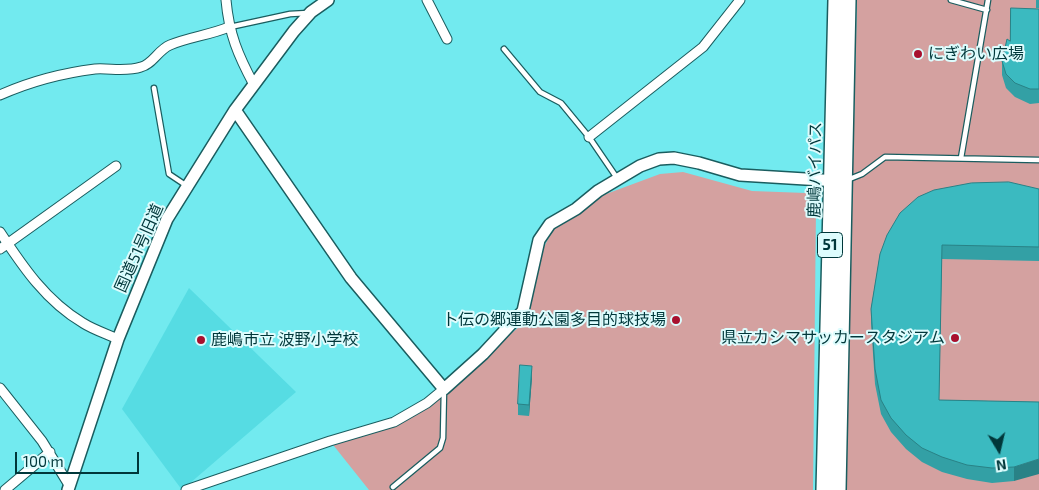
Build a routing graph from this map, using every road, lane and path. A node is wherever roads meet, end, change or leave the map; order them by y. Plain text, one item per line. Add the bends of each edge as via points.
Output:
1 (226, 0) edge
2 (328, 0) edge
3 (427, 0) edge
4 (740, 0) edge
5 (836, 0) edge
6 (848, 0) edge
7 (951, 0) edge
8 (988, 0) edge
9 (986, 10) junction
10 (311, 12) junction
11 (228, 27) junction
12 (447, 39) dead end
13 (504, 49) dead end
14 (254, 85) junction
15 (154, 88) dead end
16 (0, 95) edge
17 (235, 110) junction
18 (589, 137) junction
19 (961, 158) junction
20 (1039, 160) edge
21 (116, 166) dead end
22 (617, 179) junction
23 (838, 181) junction
24 (188, 187) junction
25 (0, 232) edge
26 (4, 246) edge
27 (118, 339) junction
28 (0, 388) edge
29 (444, 389) junction
30 (50, 452) junction
31 (69, 487) edge
32 (393, 488) dead end
33 (4, 490) edge
34 (186, 490) edge
35 (824, 490) edge
36 (838, 490) edge

1 - 11 street
2 - 10 street, 国道51号旧道
3 - 12 street
4 - 18 street via 702,47
5 - 23 highway, 鹿嶋バイパス / 51
6 - 23 highway, 鹿嶋バイパス / 51
7 - 9 lane
8 - 9 lane
9 - 19 lane
10 - 11 lane
10 - 14 street, 国道51号旧道
11 - 14 street via 238,56
11 - 16 street via 171,44 140,68 97,69 53,78
13 - 18 lane via 540,92 561,104
14 - 17 street, 国道51号旧道
15 - 24 lane via 169,174
17 - 24 street, 国道51号旧道
17 - 29 street via 351,278
18 - 22 lane
19 - 20 lane
19 - 23 lane via 885,157 862,174
21 - 26 street
22 - 23 street via 659,159 674,158 740,175
22 - 29 street via 550,224 539,240 523,311
23 - 35 highway, 鹿嶋バイパス / 51
23 - 36 highway, 鹿嶋バイパス / 51
24 - 27 street, 国道51号旧道 via 167,219
25 - 26 street
26 - 27 street via 53,302 83,324
27 - 31 street, 国道51号旧道
28 - 30 street
29 - 32 lane via 440,448
29 - 34 street via 394,422
30 - 31 street
30 - 33 street

